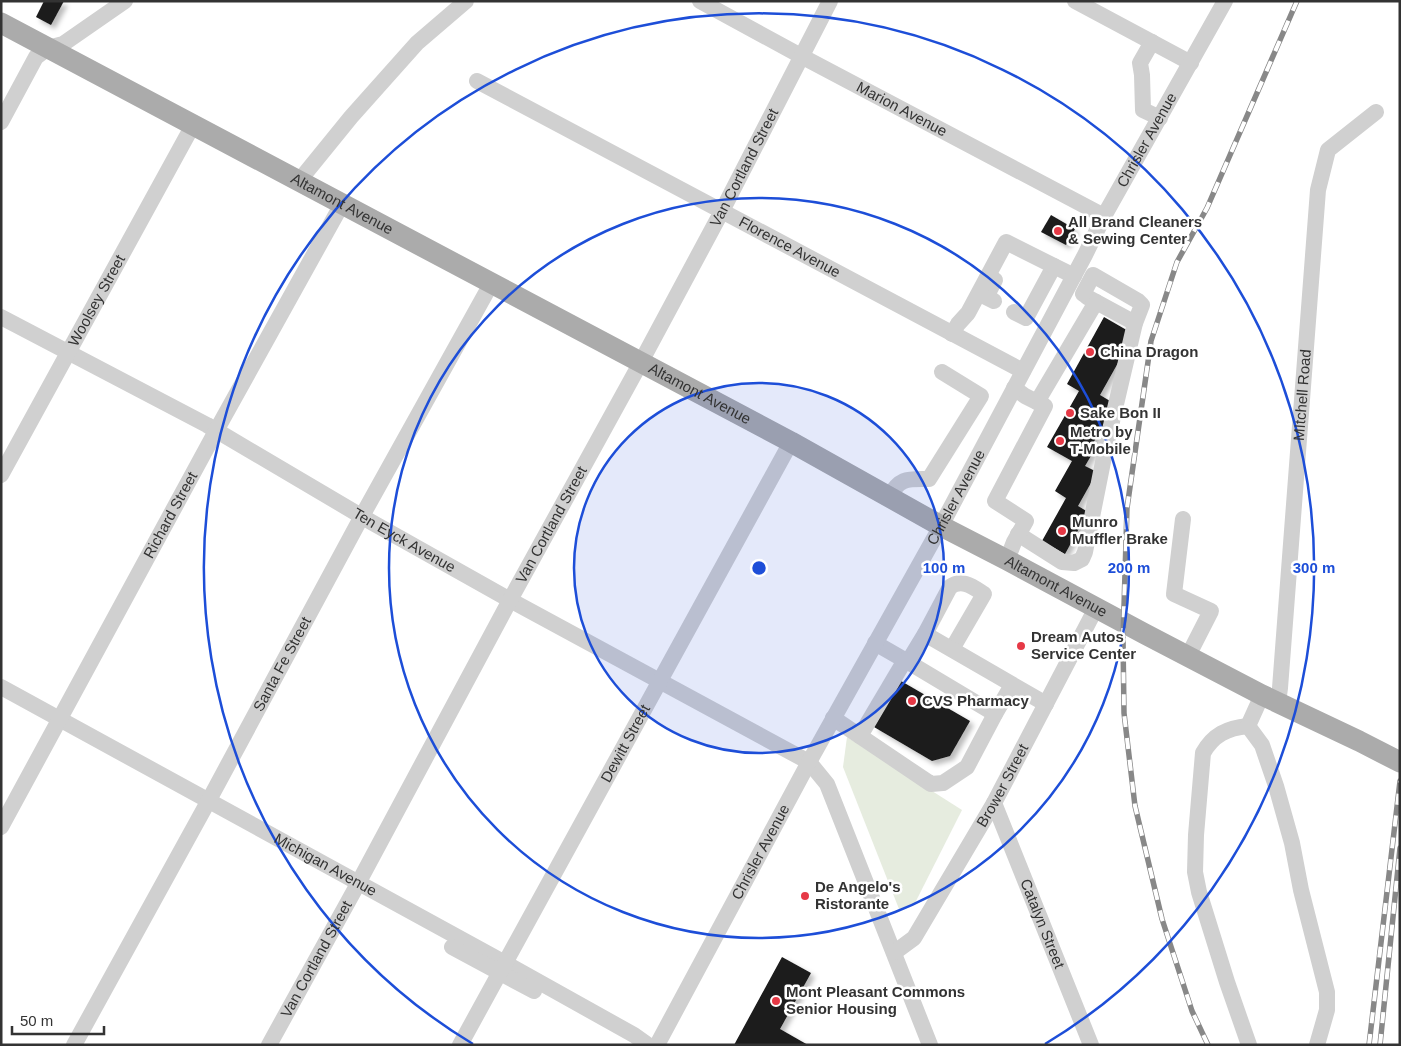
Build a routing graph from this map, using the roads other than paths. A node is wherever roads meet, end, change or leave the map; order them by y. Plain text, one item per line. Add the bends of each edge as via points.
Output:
1 (125, 1) edge
2 (466, 1) edge
3 (700, 1) edge
4 (830, 1) edge
5 (1075, 1) edge
6 (1225, 1) edge
7 (1, 23) edge
8 (1152, 42) junction
9 (48, 48) junction
10 (801, 56) junction
11 (1191, 63) junction
12 (477, 81) dead end
13 (1376, 112) dead end
14 (1160, 118) junction
15 (1, 122) edge
16 (193, 125) junction
17 (299, 181) junction
18 (342, 204) junction
19 (722, 211) junction
20 (1104, 216) junction
21 (1049, 263) junction
22 (1071, 281) junction
23 (491, 284) junction
24 (1089, 298) junction
25 (994, 301) dead end
26 (1014, 312) dead end
27 (1, 317) edge
28 (1135, 323) junction
29 (952, 334) junction
30 (68, 353) junction
31 (640, 362) junction
32 (1023, 371) junction
33 (942, 372) dead end
34 (1014, 388) junction
35 (981, 396) junction
36 (1037, 402) junction
37 (1002, 409) junction
38 (216, 431) junction
39 (791, 442) junction
40 (1, 476) edge
41 (889, 497) junction
42 (362, 516) junction
43 (1183, 519) dead end
44 (940, 526) junction
45 (1018, 534) junction
46 (1007, 560) junction
47 (510, 600) junction
48 (1096, 608) junction
49 (924, 634) junction
50 (875, 643) junction
51 (952, 649) junction
52 (1188, 656) junction
53 (906, 661) junction
54 (659, 680) junction
55 (1012, 685) junction
56 (1, 687) edge
57 (1, 699) edge
58 (1270, 699) junction
59 (1046, 704) junction
60 (995, 714) junction
61 (833, 718) junction
62 (58, 724) junction
63 (1248, 726) junction
64 (860, 736) junction
65 (809, 762) junction
66 (1400, 762) edge
67 (994, 803) junction
68 (206, 804) junction
69 (1, 827) edge
70 (356, 887) junction
71 (895, 952) junction
72 (502, 968) junction
73 (74, 1045) edge
74 (268, 1045) edge
75 (460, 1045) edge
76 (638, 1045) edge
77 (648, 1045) edge
78 (657, 1045) edge
79 (930, 1045) edge
80 (1091, 1045) edge
81 (1250, 1045) edge
82 (1317, 1045) edge

1 - 9 street via 63,44
2 - 17 street via 417,43 350,117
3 - 10 street, Marion Avenue
4 - 10 street, Van Cortland Street
5 - 8 street
6 - 11 street, Chrisler Avenue
7 - 9 main road, Altamont Avenue
8 - 11 street
8 - 14 street via 1140,63 1143,110
9 - 15 street via 36,57
9 - 16 main road, Altamont Avenue
10 - 19 street, Van Cortland Street
10 - 20 street, Marion Avenue
11 - 14 street, Chrisler Avenue
12 - 19 street, Florence Avenue
13 - 58 street, MItchell Road via 1328,150 1318,190 1280,688
14 - 20 street, Chrisler Avenue
16 - 17 main road, Altamont Avenue
16 - 30 street, Woolsey Street
17 - 18 main road, Altamont Avenue
18 - 23 main road, Altamont Avenue
18 - 38 street, Richard Street
19 - 29 street, Florence Avenue
19 - 31 street, Van Cortland Street
20 - 22 street, Chrisler Avenue
21 - 22 street
21 - 25 street via 1034,265 1008,252 986,297
21 - 26 street via 1026,318
21 - 29 street via 1006,242 968,313
22 - 24 street
22 - 32 street, Chrisler Avenue
23 - 31 main road, Altamont Avenue
23 - 42 street, Santa Fe Street
24 - 28 street
24 - 28 street via 1093,275 1142,305
24 - 36 street
27 - 30 street, Ten Eyck Avenue
28 - 45 street via 1082,560 1062,562
29 - 32 street, Florence Avenue
30 - 38 street, Ten Eyck Avenue
30 - 40 street, Woolsey Street
31 - 39 main road, Altamont Avenue
31 - 47 street, Van Cortland Street
32 - 34 street, Chrisler Avenue
33 - 35 street
34 - 36 street
34 - 37 street, Chrisler Avenue
35 - 37 street
35 - 41 street via 929,479 906,479 895,486
36 - 45 street via 1045,406 995,501 1026,521
37 - 44 street, Chrisler Avenue
38 - 42 street, Ten Eyck Avenue
38 - 62 street, Richard Street
39 - 41 main road, Altamont Avenue
39 - 54 street, Dewitt Street
41 - 44 main road, Altamont Avenue
42 - 47 street, Ten Eyck Avenue
42 - 68 street, Santa Fe Street
43 - 52 street via 1174,594 1211,611
44 - 46 main road, Altamont Avenue
44 - 50 street, Chrisler Avenue
45 - 46 street
46 - 48 main road, Altamont Avenue
47 - 54 street, Ten Eyck Avenue
47 - 70 street, Van Cortland Street
48 - 52 main road, Altamont Avenue
48 - 59 street, Brower Street
49 - 51 street
49 - 51 street via 950,587 965,583 984,594
49 - 53 street
50 - 53 street
50 - 61 street, Chrisler Avenue
51 - 55 street
52 - 58 main road, Altamont Avenue
53 - 60 street
53 - 64 street
54 - 65 street, Ten Eyck Avenue
54 - 72 street, Dewitt Street
55 - 59 street
55 - 60 street
56 - 62 street, Michigan Avenue
57 - 62 street, Michigan Avenue
58 - 63 street, MItchell Road
58 - 66 main road, Altamont Avenue
59 - 67 street, Brower Street
60 - 64 street via 967,767 943,782 931,784
61 - 64 street
61 - 65 street, Chrisler Avenue
62 - 68 street, Michigan Avenue
62 - 69 street, Richard Street
63 - 81 street via 1236,727 1214,738 1203,753 1195,872 1218,955
63 - 82 street via 1262,745 1276,786 1327,992 1327,1010
65 - 71 street via 827,784
65 - 78 street, Chrisler Avenue
67 - 71 street, Brower Street via 914,938
67 - 80 street, Catalyn Street
68 - 70 street, Michigan Avenue
68 - 73 street, Santa Fe Street
70 - 72 street, Michigan Avenue
70 - 74 street, Van Cortland Street
71 - 79 street
72 - 75 street, Dewitt Street
72 - 76 street, Michigan Avenue
72 - 77 street, Michigan Avenue

